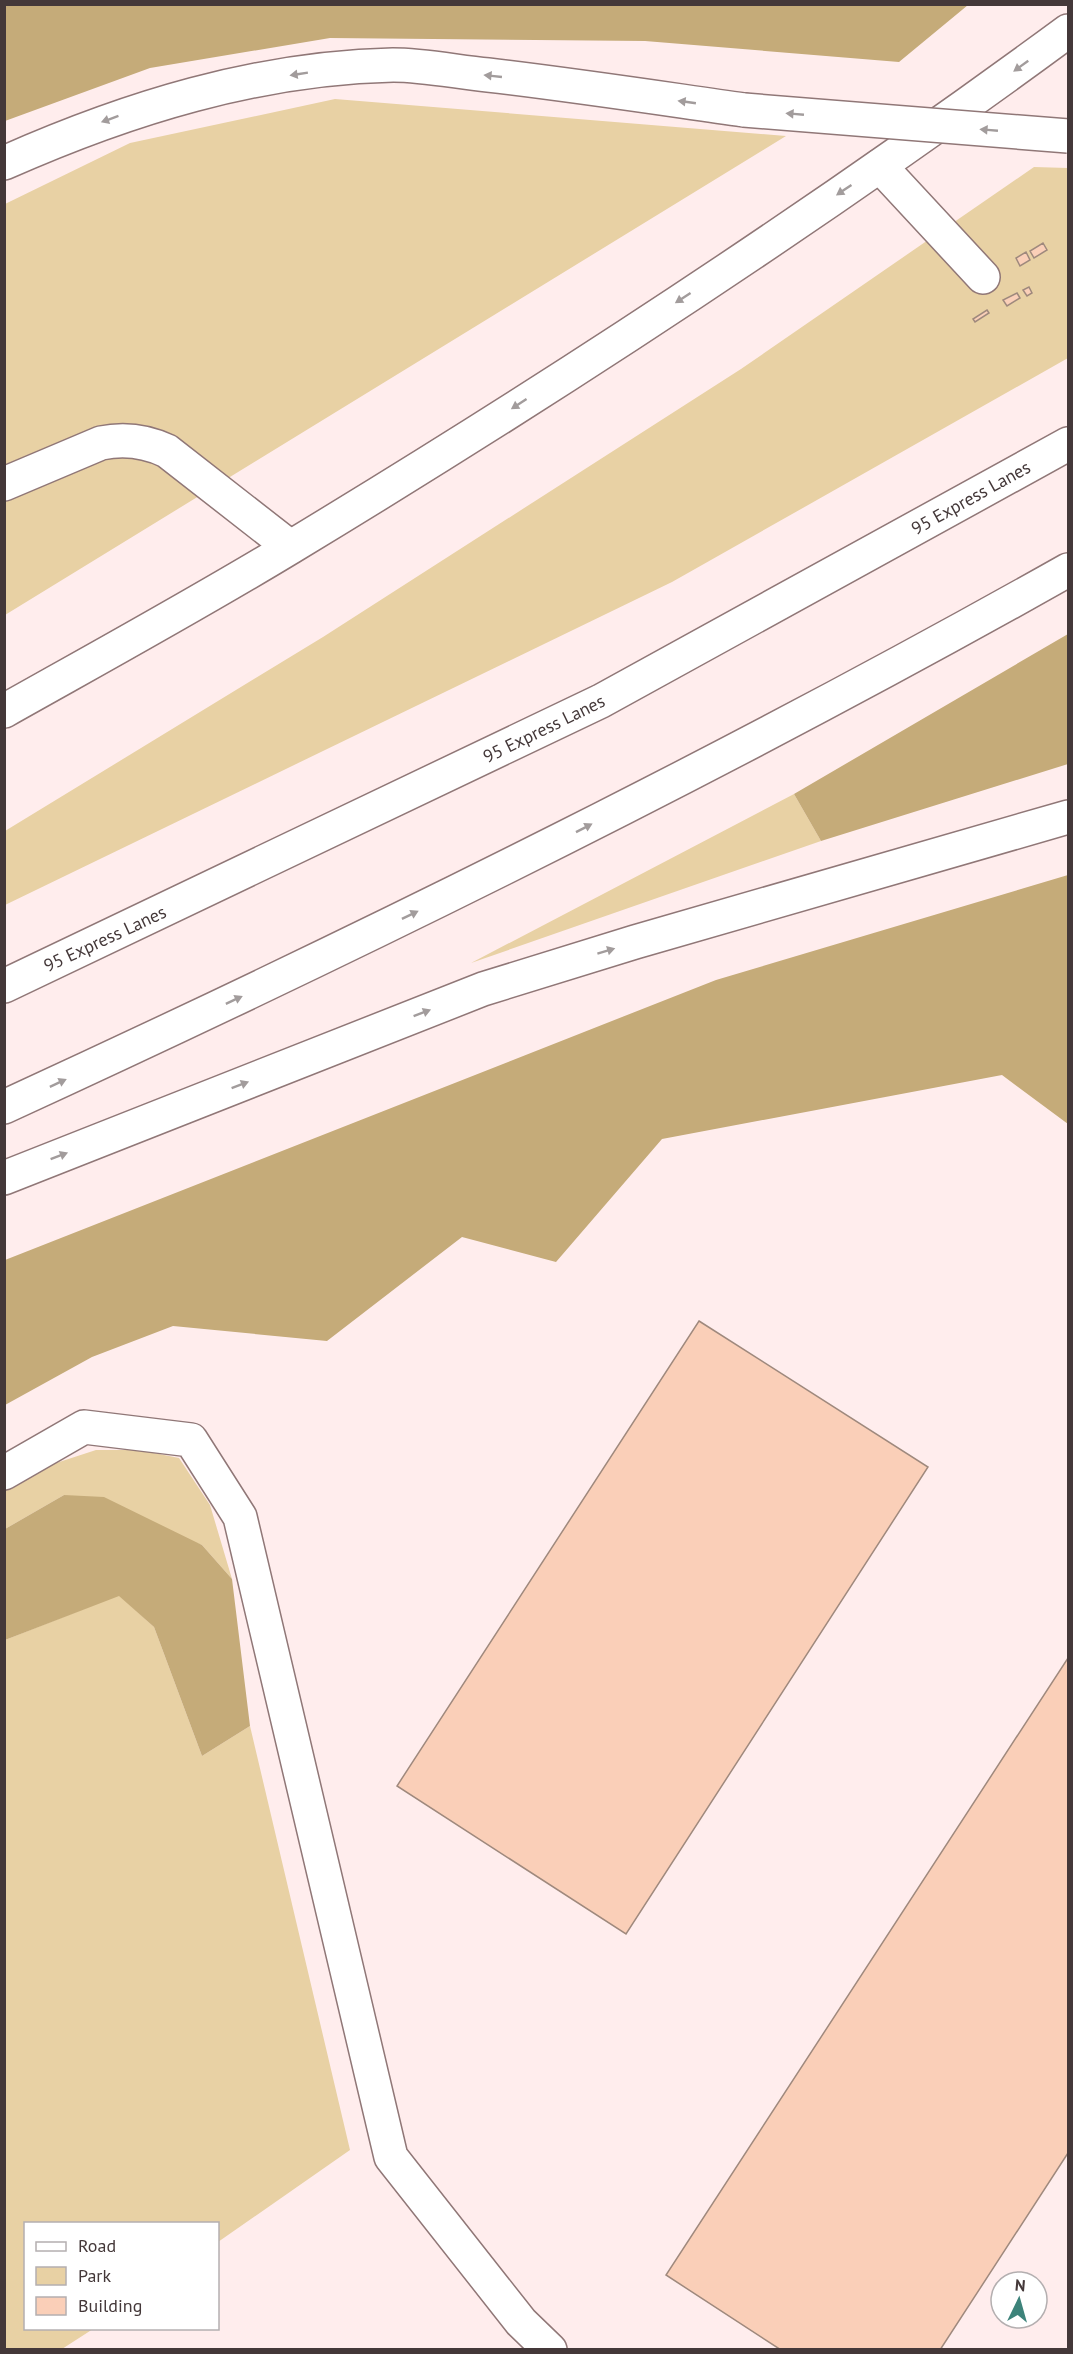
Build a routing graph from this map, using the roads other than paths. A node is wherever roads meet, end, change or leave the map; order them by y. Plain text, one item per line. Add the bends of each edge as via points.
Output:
1 (1068, 31) edge
2 (1068, 136) edge
3 (4, 163) edge
4 (880, 166) junction
5 (983, 277) dead end
6 (1068, 444) edge
7 (4, 484) edge
8 (290, 547) junction
9 (1068, 570) edge
10 (4, 711) edge
11 (1068, 817) edge
12 (4, 986) edge
13 (4, 1107) edge
14 (4, 1178) edge
15 (4, 1473) edge
16 (550, 2349) edge

1 -> 4 main road
2 -> 3 main road, bridge via 744,110 395,65 315,71 229,85 144,107
4 - 5 main road
4 -> 8 main road via 734,265
6 - 12 main road, 95 Express Lanes via 601,701
7 - 8 main road via 101,443 118,440 154,445
8 - 10 main road
13 -> 9 main road via 466,888 937,644
14 -> 11 main road via 483,989
15 - 16 main road via 84,1427 191,1440 240,1517 391,2157 521,2322

